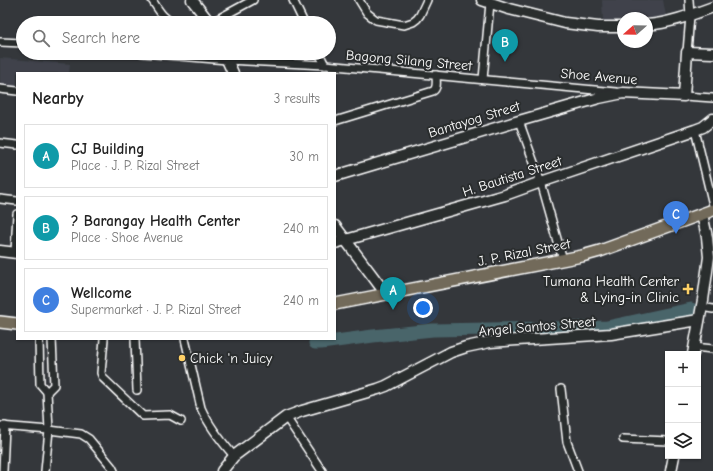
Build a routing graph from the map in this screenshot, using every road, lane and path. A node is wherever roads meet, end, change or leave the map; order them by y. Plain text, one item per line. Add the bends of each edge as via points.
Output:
1 (152, 0) edge
2 (192, 0) edge
3 (253, 0) edge
4 (293, 0) edge
5 (359, 0) edge
6 (427, 0) edge
7 (689, 0) edge
8 (486, 2) edge
9 (713, 7) edge
10 (164, 16) edge
11 (205, 16) edge
12 (223, 16) edge
13 (301, 16) edge
14 (690, 16) junction
15 (653, 25) edge
16 (617, 27) edge
17 (0, 42) edge
18 (16, 43) edge
19 (687, 52) junction
20 (713, 53) edge
21 (227, 60) edge
22 (269, 60) edge
23 (322, 60) edge
24 (325, 65) junction
25 (233, 72) edge
26 (436, 75) junction
27 (482, 79) junction
28 (0, 89) edge
29 (16, 91) edge
30 (623, 93) junction
31 (684, 96) junction
32 (713, 98) edge
33 (713, 119) edge
34 (336, 121) edge
35 (519, 121) junction
36 (695, 130) junction
37 (0, 143) edge
38 (16, 144) edge
39 (336, 176) edge
40 (541, 182) junction
41 (0, 199) edge
42 (16, 201) edge
43 (713, 205) edge
44 (713, 210) edge
45 (702, 214) junction
46 (336, 227) edge
47 (345, 240) junction
48 (336, 242) edge
49 (0, 251) edge
50 (16, 252) edge
51 (563, 260) junction
52 (710, 265) edge
53 (386, 294) junction
54 (336, 304) edge
55 (701, 307) junction
56 (713, 309) edge
57 (699, 320) junction
58 (0, 322) edge
59 (16, 324) edge
60 (39, 340) edge
61 (52, 340) edge
62 (104, 340) edge
63 (134, 340) edge
64 (185, 340) edge
65 (713, 349) edge
66 (693, 350) edge
67 (39, 358) junction
68 (53, 358) junction
69 (561, 389) dead end
70 (137, 390) dead end
71 (47, 392) junction
72 (286, 417) junction
73 (181, 421) dead end
74 (2, 426) edge
75 (49, 430) junction
76 (623, 439) dead end
77 (665, 441) edge
78 (234, 456) junction
79 (673, 459) edge
80 (3, 471) edge
81 (45, 471) edge
82 (114, 471) edge
83 (222, 471) edge
84 (322, 471) edge
85 (578, 471) edge
86 (671, 471) edge

1 - 10 street
2 - 11 street
3 - 12 street
4 - 13 street
5 - 6 street via 367,13 376,20 404,25 417,19
7 - 14 street
8 - 16 street via 565,23
8 - 27 street
9 - 14 street
14 - 15 street
14 - 19 street
17 - 18 street
19 - 20 street
19 - 31 street
21 - 25 street
22 - 24 street, Bagong Silang Street
23 - 24 street
24 - 26 street, Bagong Silang Street
26 - 27 street, Bagong Silang Street
26 - 34 street via 436,88 433,91
27 - 30 street, Shoe Avenue
28 - 29 street
30 - 31 street, Shoe Avenue
30 - 35 street, Bantayog Street
31 - 32 street, Shoe Avenue
33 - 36 street, H. Bautista Street
35 - 39 street, Bantayog Street
35 - 40 street
36 - 40 street, H. Bautista Street
36 - 43 street
37 - 38 street
40 - 47 street, H. Bautista Street via 505,195
40 - 51 street
41 - 42 street
44 - 45 main road, J. P. Rizal Street
45 - 51 main road, J. P. Rizal Street via 600,251
45 - 52 street
46 - 47 street
47 - 48 street, H. Bautista Street
47 - 53 street
49 - 50 street
51 - 53 main road, J. P. Rizal Street
52 - 55 street
53 - 54 main road, J. P. Rizal Street
55 - 56 street
55 - 57 street
57 - 66 street
57 - 72 street, Angel Santos Street via 611,334 490,342 466,347 451,352 386,386
58 - 59 main road
60 - 67 street
61 - 68 street
62 - 73 street via 102,378 143,416 170,415
63 - 70 street
64 - 78 street via 201,408 220,440
65 - 66 street
67 - 68 street
67 - 71 street via 40,384
68 - 71 street via 54,385
69 - 85 street via 567,442
71 - 75 street
72 - 78 street, Angel Santos Street
72 - 84 street
74 - 75 street
74 - 80 street
75 - 81 street
75 - 82 street via 86,436
76 - 77 street
78 - 83 street, Angel Santos Street
79 - 86 street

